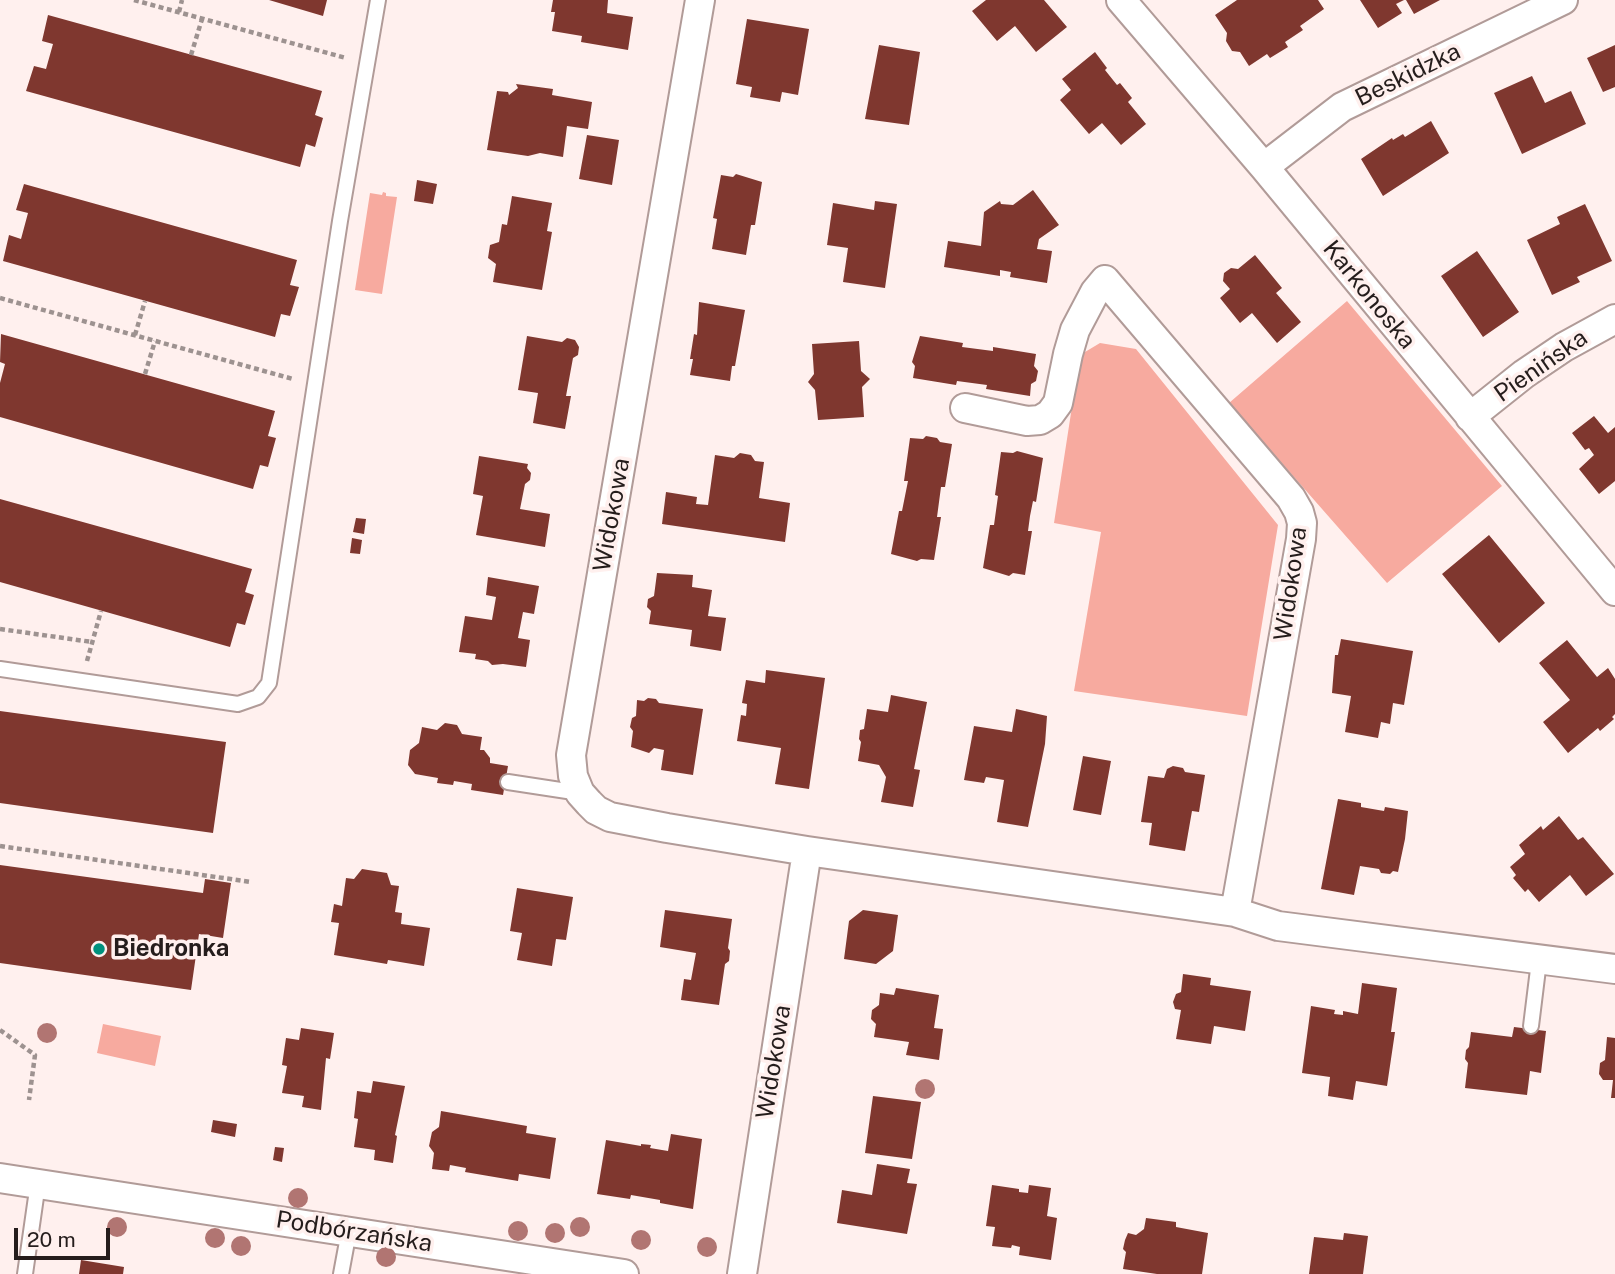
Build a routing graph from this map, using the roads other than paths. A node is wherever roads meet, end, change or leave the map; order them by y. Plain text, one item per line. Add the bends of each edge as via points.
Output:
1 (378, 0) edge
2 (700, 0) edge
3 (1121, 0) edge
4 (1563, 0) edge
5 (1264, 167) junction
6 (1615, 319) edge
7 (965, 408) dead end
8 (1470, 417) junction
9 (1615, 591) edge
10 (0, 669) edge
11 (509, 782) dead end
12 (580, 793) junction
13 (807, 851) junction
14 (1235, 912) junction
15 (1539, 961) junction
16 (1615, 969) edge
17 (1531, 1027) dead end
18 (0, 1178) edge
19 (38, 1184) junction
20 (349, 1231) junction
21 (25, 1274) edge
22 (341, 1274) edge
23 (624, 1274) edge
24 (742, 1274) edge

1 - 10 lane via 269,682 258,697 238,704
2 - 12 street, Widokowa via 570,755
3 - 5 street, Karkonoska
4 - 5 street, Beskidzka via 1342,107
5 - 8 street, Karkonoska
6 - 8 street, Pienińska via 1524,374
7 - 14 street, Widokowa via 1027,421 1051,414 1058,404 1076,330 1105,280 1291,498 1303,523
8 - 9 street, Karkonoska
11 - 12 lane
12 - 13 street via 596,810 629,822
13 - 14 street
13 - 24 street, Widokowa
14 - 15 street via 1278,926
15 - 16 street
15 - 17 lane
18 - 19 street, Podbórzańska
19 - 20 street, Podbórzańska
19 - 21 lane
20 - 22 lane
20 - 23 street, Podbórzańska

